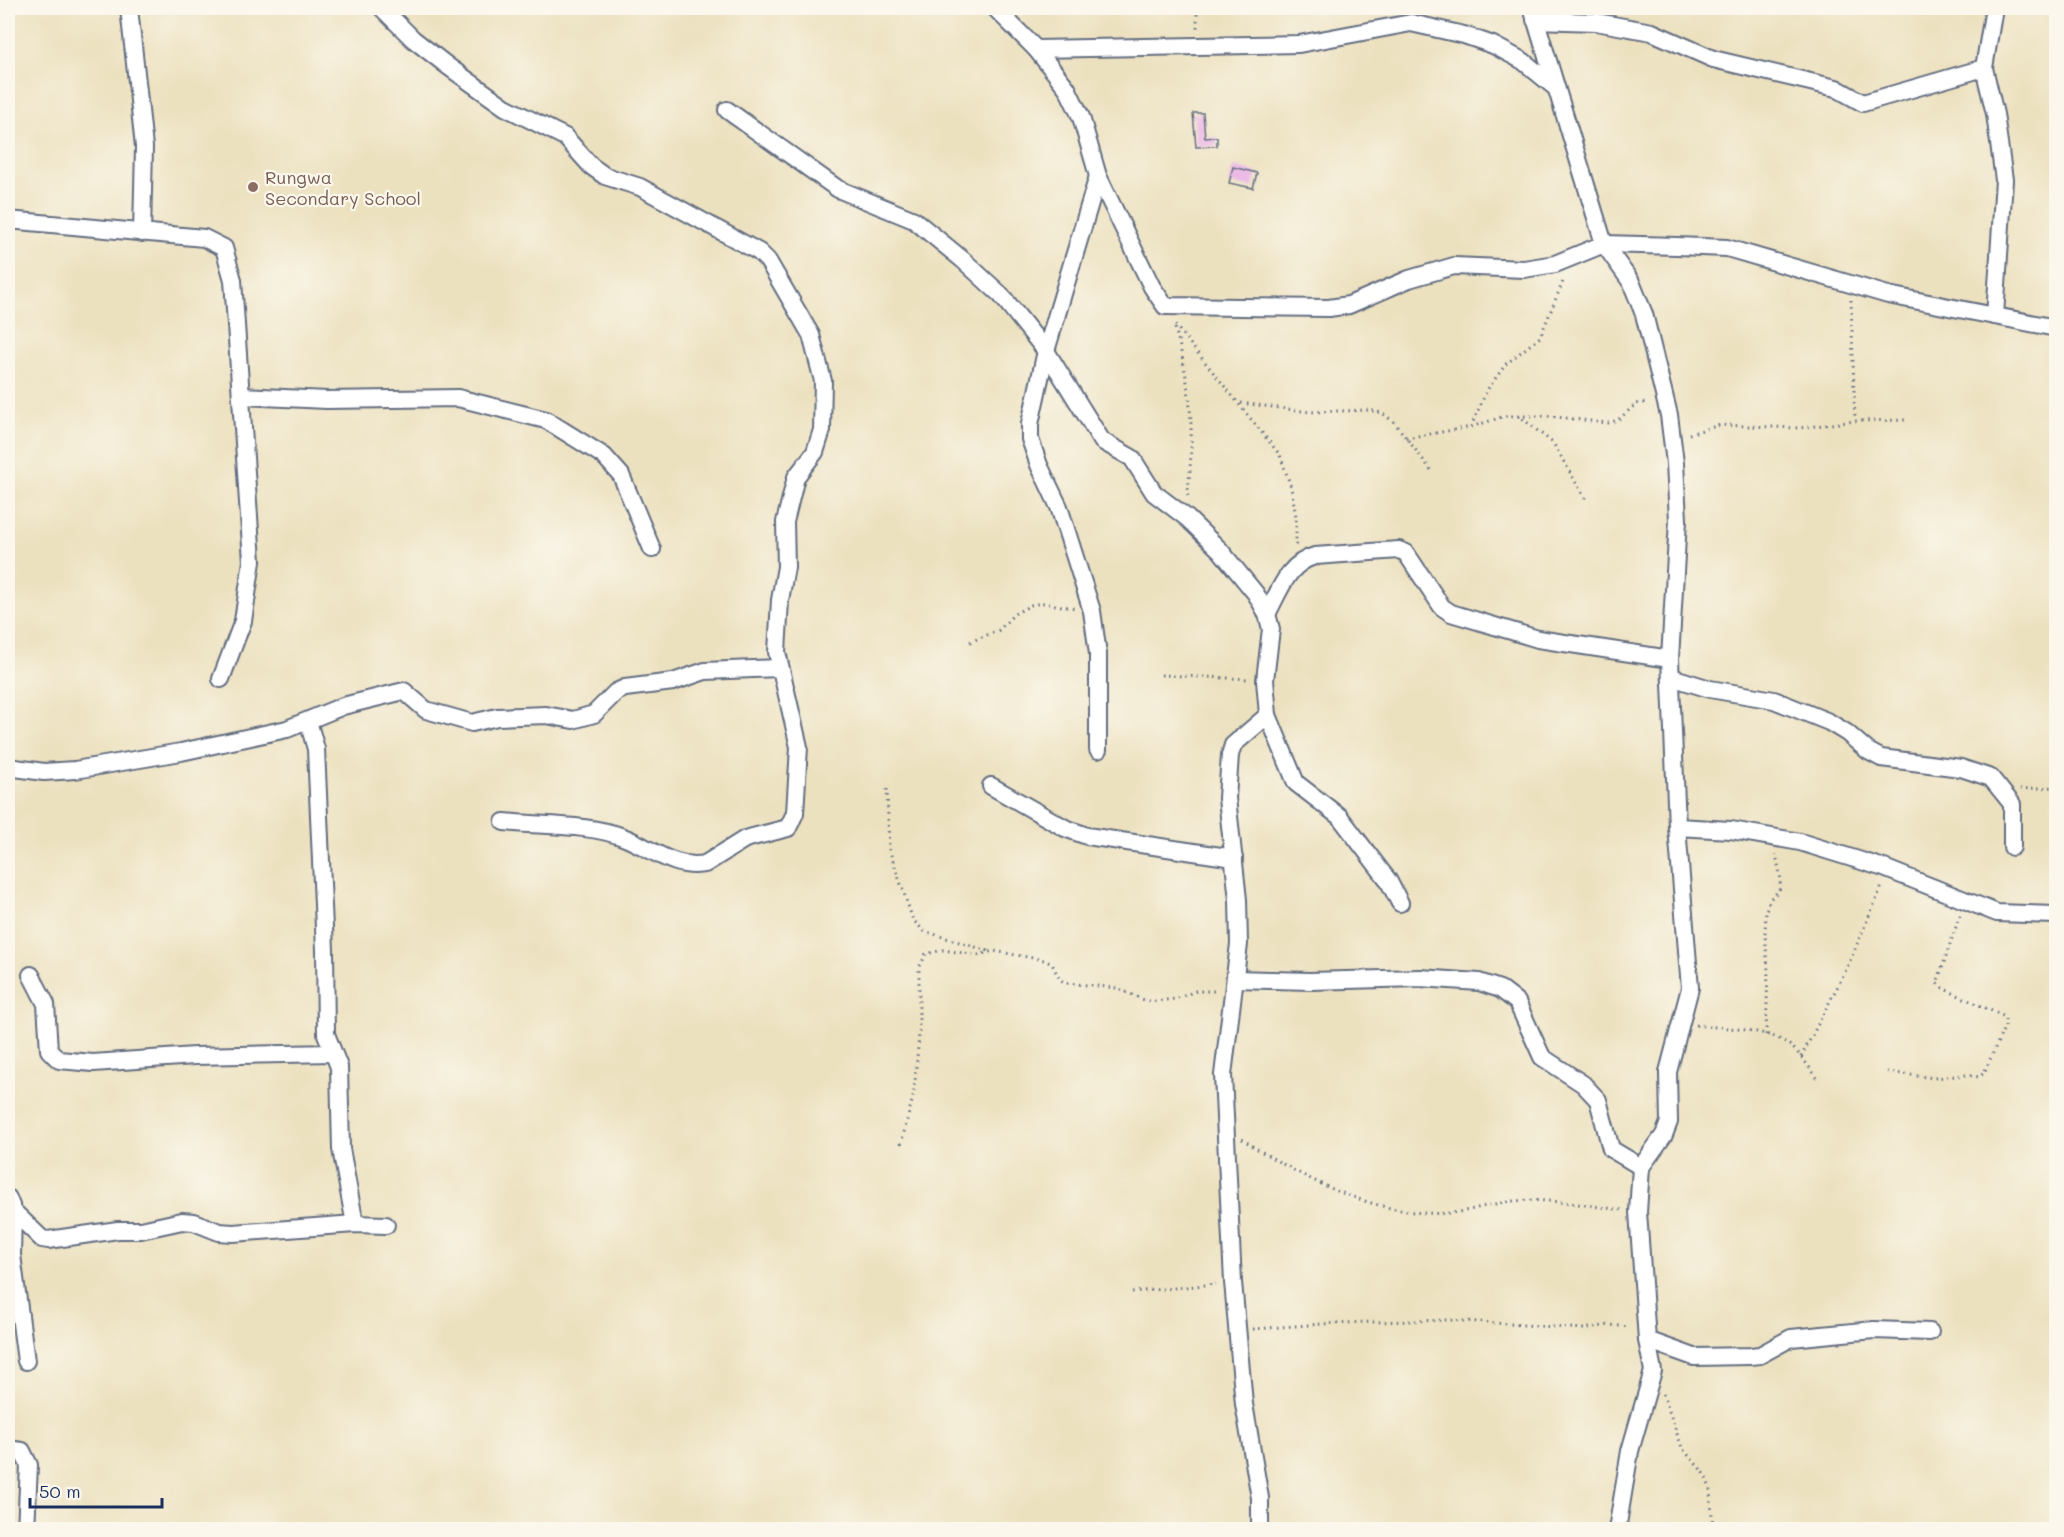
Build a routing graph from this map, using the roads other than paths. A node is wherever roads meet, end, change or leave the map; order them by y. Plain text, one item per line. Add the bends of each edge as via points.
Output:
1 (129, 8) edge
2 (382, 8) edge
3 (995, 8) edge
4 (1994, 8) edge
5 (1534, 14) edge
6 (1036, 49) junction
7 (1984, 68) junction
8 (1556, 88) junction
9 (727, 110) dead end
10 (1098, 176) junction
11 (8, 220) edge
12 (142, 233) junction
13 (1604, 244) junction
14 (1995, 316) junction
15 (2056, 328) edge
16 (1046, 351) junction
17 (241, 396) junction
18 (652, 549) dead end
19 (1267, 614) junction
20 (1670, 659) junction
21 (779, 668) junction
22 (1671, 677) junction
23 (221, 679) dead end
24 (1268, 716) junction
25 (308, 721) junction
26 (1098, 750) dead end
27 (8, 767) edge
28 (991, 786) dead end
29 (504, 822) dead end
30 (1677, 827) junction
31 (2012, 847) dead end
32 (1234, 858) junction
33 (1400, 903) dead end
34 (2056, 915) edge
35 (31, 975) dead end
36 (1234, 985) junction
37 (333, 1053) junction
38 (1641, 1167) junction
39 (10, 1205) edge
40 (355, 1224) junction
41 (386, 1225) dead end
42 (1930, 1332) dead end
43 (1647, 1334) junction
44 (26, 1361) dead end
45 (8, 1449) edge
46 (26, 1530) edge
47 (1260, 1530) edge
48 (1617, 1530) edge

1 - 12 street via 144,147
2 - 21 street via 413,39 505,107 565,137 605,176 640,187 759,252 768,261 811,335 823,381 822,430 815,452 790,491 785,522
3 - 6 street
4 - 7 street
5 - 7 street via 1652,32 1713,59 1836,88 1863,103
5 - 8 street
6 - 8 street via 1299,44 1411,23 1493,45
6 - 10 street via 1067,88
7 - 14 street via 2004,180
8 - 13 street
9 - 16 street via 838,189 914,220 1001,295
10 - 13 street via 1152,287 1170,308 1329,308 1349,305 1409,279 1454,266 1524,269 1555,264
10 - 16 street
11 - 12 street
12 - 17 street via 204,238 224,248 233,280
13 - 14 street via 1727,248 1888,295
13 - 20 street via 1639,300 1672,437 1678,520
14 - 15 street
16 - 19 street via 1102,441 1132,458 1154,493 1220,550
16 - 26 street via 1030,439 1059,507 1092,611 1098,654
17 - 18 street via 327,400 458,398 546,420 604,456 621,475
17 - 23 street via 252,561 243,621
19 - 20 street via 1296,563 1315,556 1401,550 1418,568 1442,607 1451,613 1538,639
19 - 24 street
20 - 22 street
21 - 25 street via 705,671 673,682 625,688 594,714 573,720 546,715 496,717 472,723 426,710 404,691 343,706
21 - 29 street via 799,747 795,813 788,828 745,839 705,864 687,865 614,834
22 - 30 street
22 - 31 street via 1774,700 1847,732 1868,752 1881,758 1961,768 1992,778 2012,804
24 - 32 street via 1231,749 1227,798
24 - 33 street via 1296,783 1340,817 1388,880
25 - 27 street via 181,752 75,770 44,772
25 - 37 street via 316,749 326,1034
28 - 32 street via 1065,828 1087,836
30 - 34 street via 1731,830 1800,842 1879,866 1997,913
30 - 38 street via 1690,988 1668,1072 1669,1122
32 - 36 street via 1239,944
35 - 37 street via 46,1004 49,1050 59,1060 93,1064 184,1056
36 - 38 street via 1420,978 1479,982 1500,989 1517,1002 1542,1057 1583,1084 1598,1100 1611,1149
36 - 47 street via 1223,1075 1233,1282 1244,1404 1260,1498
37 - 40 street via 340,1078 341,1149
38 - 43 street via 1638,1212
39 - 40 street via 42,1239 48,1240 141,1230 182,1221 233,1233
39 - 44 street via 12,1255
40 - 41 street
42 - 43 street via 1874,1330 1791,1338 1760,1355 1695,1357
43 - 48 street via 1653,1371 1630,1451
45 - 46 street via 22,1451 29,1465

